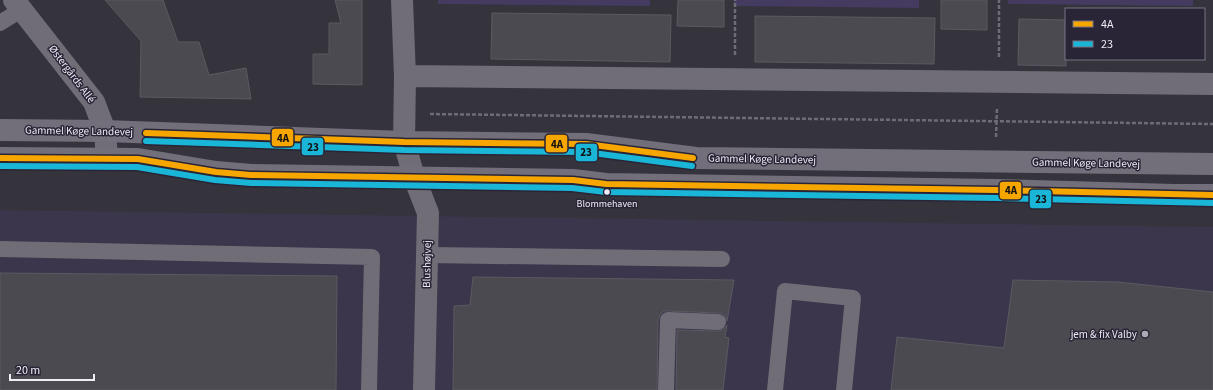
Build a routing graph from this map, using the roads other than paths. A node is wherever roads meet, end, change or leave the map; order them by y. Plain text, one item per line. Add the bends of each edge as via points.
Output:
1 (402, 0) edge
2 (18, 5) edge
3 (0, 23) edge
4 (405, 76) junction
5 (1213, 84) edge
6 (0, 130) edge
7 (105, 131) junction
8 (404, 142) junction
9 (0, 158) edge
10 (107, 159) junction
11 (1213, 164) edge
12 (414, 177) junction
13 (1213, 195) edge
14 (0, 249) edge
15 (427, 255) junction
16 (722, 259) dead end
17 (718, 322) dead end
18 (369, 390) edge
19 (424, 390) edge
20 (666, 390) edge
21 (775, 390) edge
22 (844, 390) edge

1 - 4 street
2 - 3 lane
2 - 7 street, Østergårds Allé via 94,102
4 - 5 street
4 - 8 street
6 - 7 main road, Gammel Køge Landevej
7 - 8 main road, Gammel Køge Landevej
7 - 10 street, Østergårds Allé
8 - 11 main road, Gammel Køge Landevej via 586,144 696,158
8 - 12 street, Blushøjvej
9 - 10 main road
10 - 12 main road via 138,159 251,175
12 - 13 main road via 573,180 606,184
12 - 15 street, Blushøjvej via 428,212
14 - 18 lane via 372,257
15 - 16 lane
15 - 19 street, Blushøjvej
17 - 20 lane via 668,320
21 - 22 lane via 785,291 853,298

